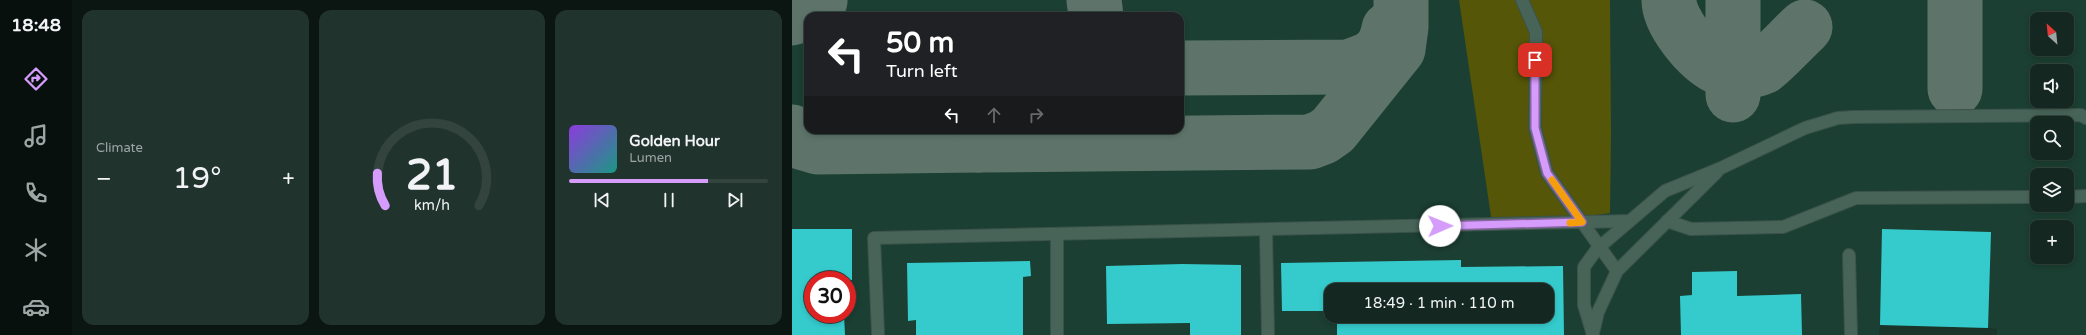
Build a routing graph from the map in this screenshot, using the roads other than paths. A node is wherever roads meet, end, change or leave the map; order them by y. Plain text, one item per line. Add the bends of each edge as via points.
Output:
1 (1522, 0) edge
2 (2086, 118) edge
3 (1721, 168) junction
4 (2086, 196) edge
5 (2030, 197) edge
6 (2074, 197) edge
7 (1629, 221) junction
8 (1667, 221) junction
9 (1582, 222) junction
10 (1266, 230) junction
11 (1057, 234) junction
12 (1600, 247) junction
13 (1849, 255) dead end
14 (1617, 271) junction
15 (878, 334) dead end
16 (1593, 334) edge
17 (1057, 335) edge
18 (1268, 335) edge
19 (1851, 335) edge

1 - 9 street via 1536,32 1535,128 1547,173
2 - 3 street via 2081,115 1838,118 1805,128
3 - 7 street via 1665,191
3 - 8 street
4 - 6 street
5 - 8 street via 1856,198 1783,226 1691,229
7 - 9 street
7 - 12 street
8 - 14 street
9 - 10 street
9 - 12 street
10 - 11 street
10 - 18 street
11 - 15 street via 874,238
11 - 17 street
12 - 14 street
12 - 16 street via 1584,267 1584,305
13 - 19 street
14 - 16 street via 1598,312

